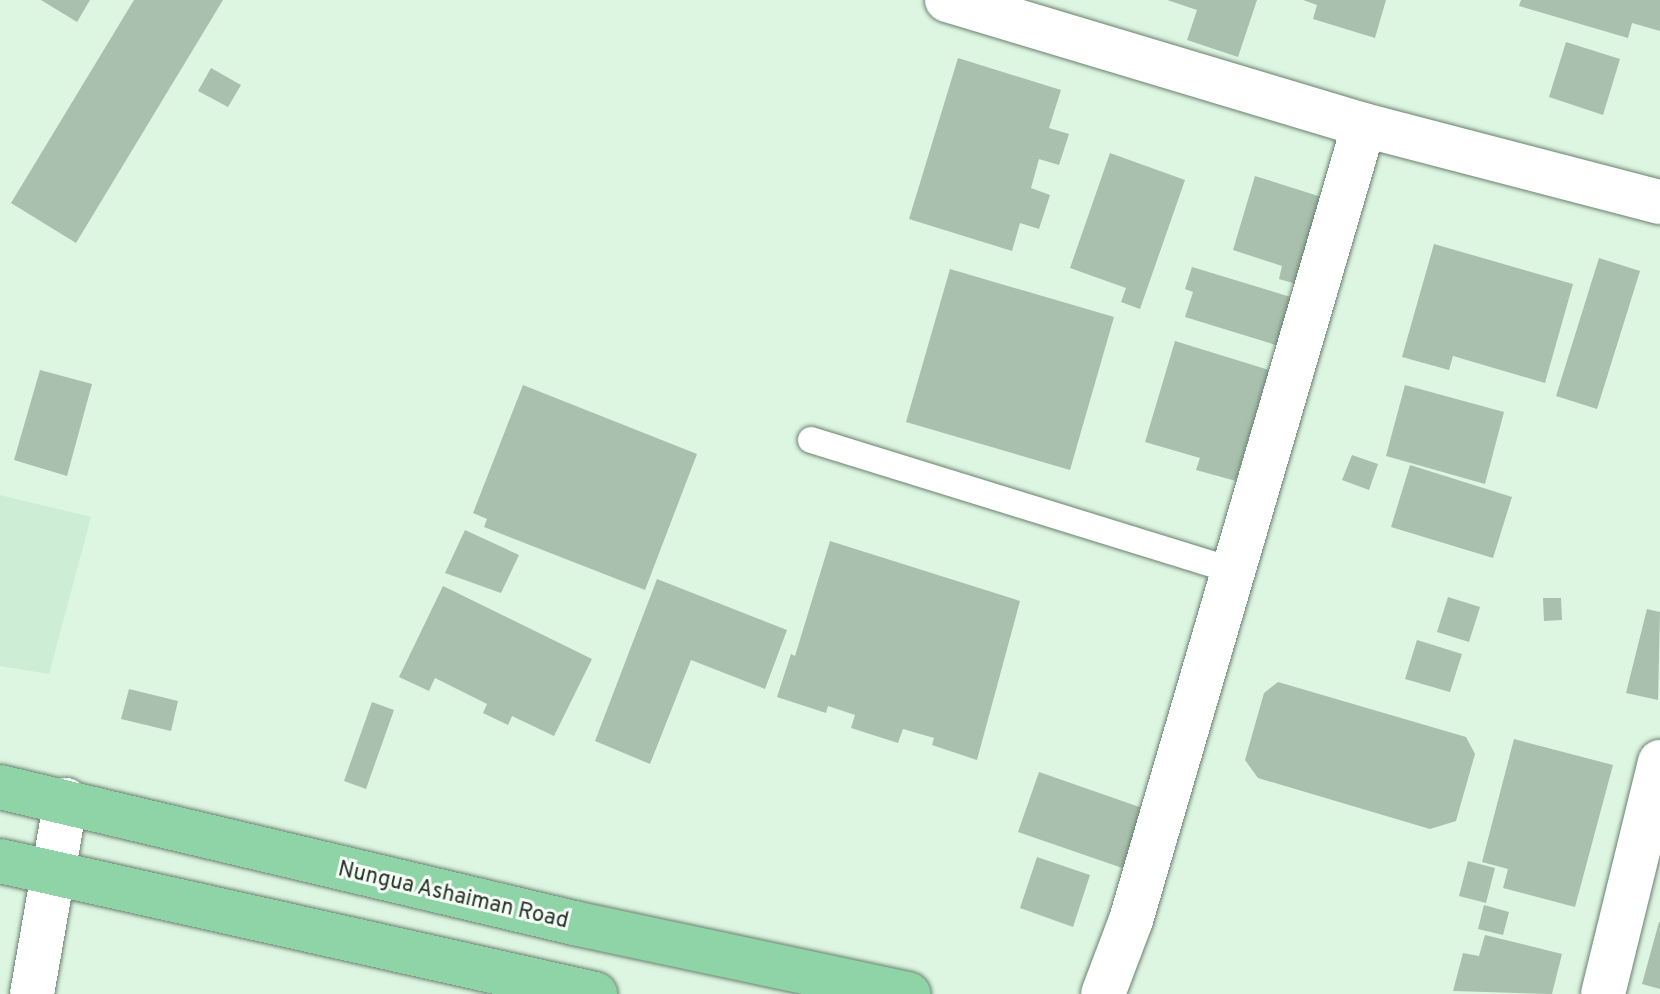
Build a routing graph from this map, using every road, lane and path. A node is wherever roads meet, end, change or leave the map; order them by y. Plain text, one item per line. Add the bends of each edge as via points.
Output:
1 (947, 0) edge
2 (1364, 125) junction
3 (1660, 202) edge
4 (811, 440) dead end
5 (1230, 570) junction
6 (1660, 762) edge
7 (0, 787) edge
8 (66, 800) junction
9 (0, 861) edge
10 (52, 871) junction
11 (32, 994) edge
12 (595, 994) edge
13 (909, 994) edge
14 (1103, 994) edge
15 (1603, 994) edge

1 - 2 street
2 - 3 street
2 - 5 street
4 - 5 lane
5 - 14 street via 1131,920
6 - 15 street
7 - 8 main road, Nungua Ashaiman Road
8 - 10 street
8 - 13 main road, Nungua Ashaiman Road via 301,861
9 - 10 main road
10 - 11 street
10 - 12 main road

